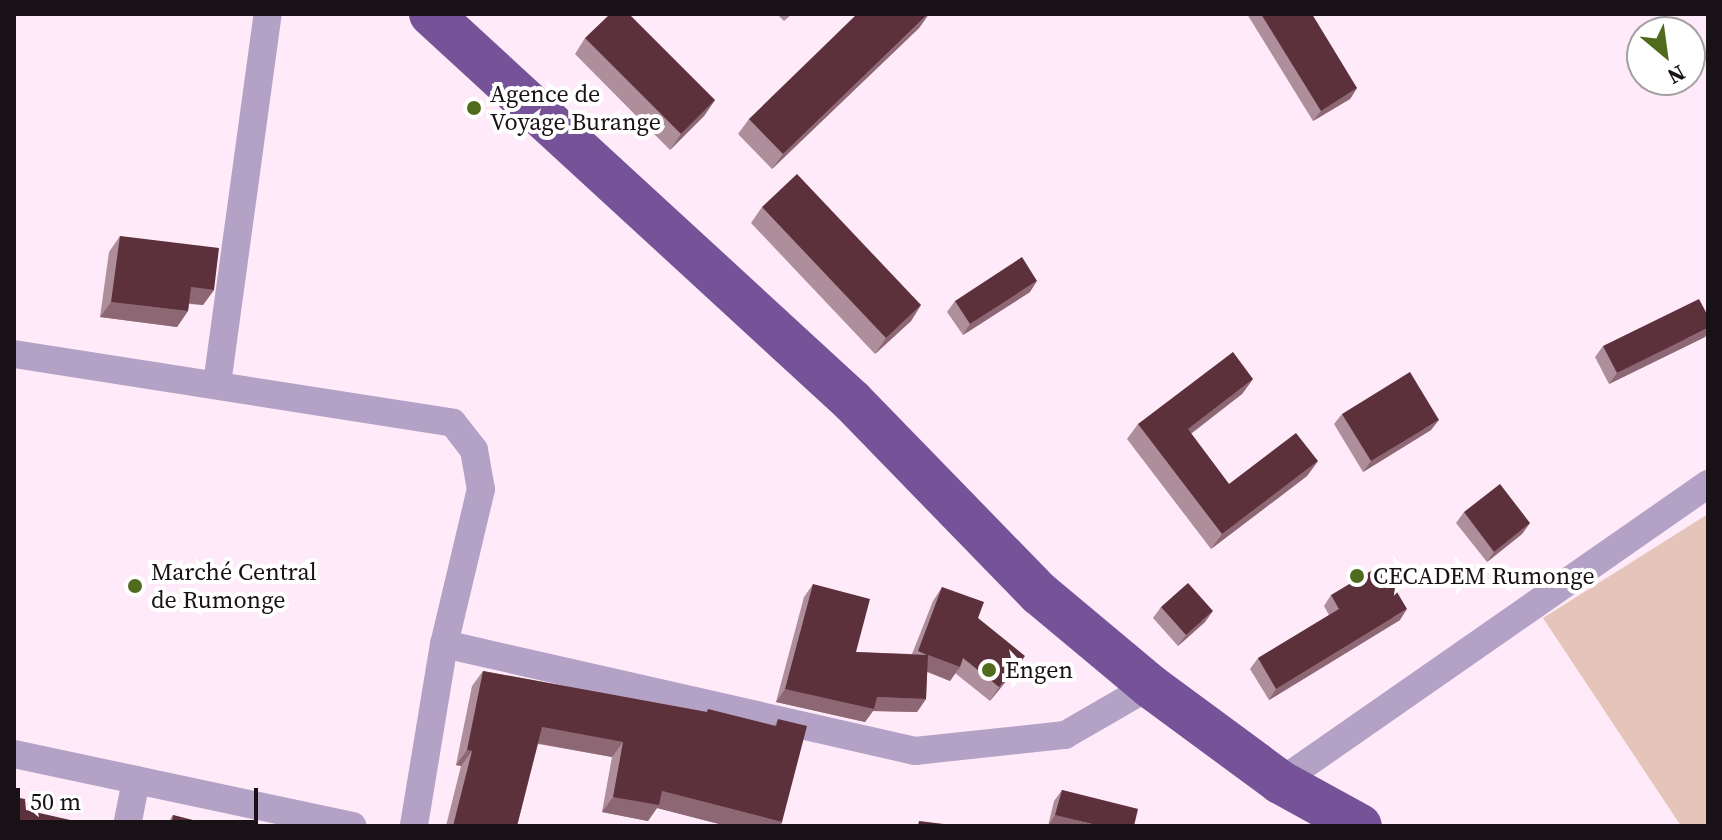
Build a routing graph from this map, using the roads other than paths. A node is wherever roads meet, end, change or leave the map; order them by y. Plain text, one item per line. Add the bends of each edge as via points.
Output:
1 (268, 14) edge
2 (431, 14) edge
3 (14, 354) edge
4 (217, 384) junction
5 (1708, 484) edge
6 (444, 644) junction
7 (1150, 686) junction
8 (14, 754) edge
9 (136, 780) junction
10 (1280, 782) junction
11 (127, 826) edge
12 (352, 826) edge
13 (414, 826) edge
14 (1360, 826) edge

1 - 4 street
2 - 7 highway via 852,401 1040,594
3 - 4 street
4 - 6 street via 453,423 474,450 481,489
5 - 10 street
6 - 7 street via 915,751 1065,735
6 - 13 street
7 - 10 highway
8 - 9 street
9 - 11 street
9 - 12 street
10 - 14 highway

